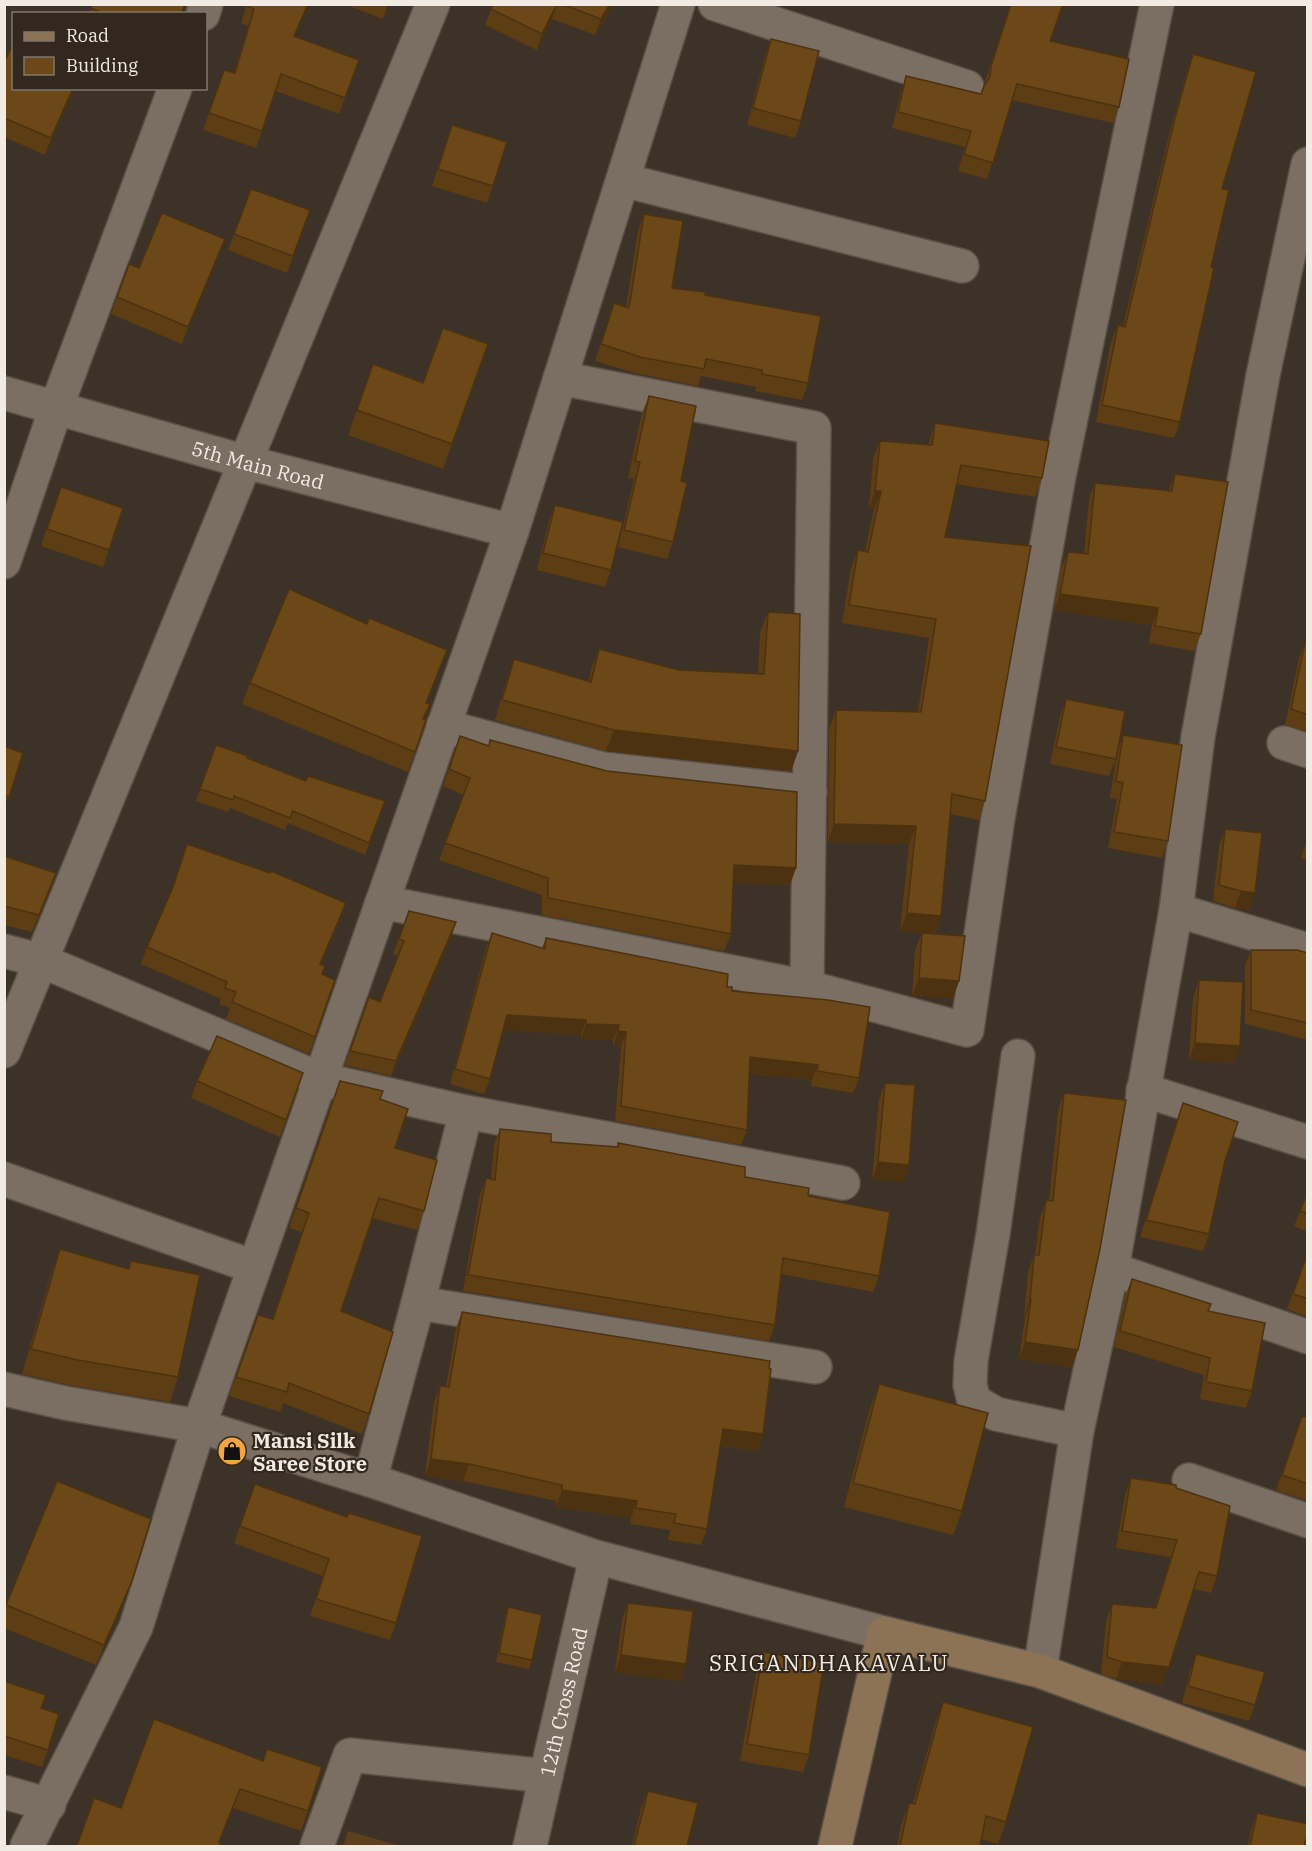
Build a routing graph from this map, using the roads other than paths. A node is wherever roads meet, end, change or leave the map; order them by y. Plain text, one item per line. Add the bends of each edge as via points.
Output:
1 (433, 4) edge
2 (678, 4) edge
3 (715, 4) edge
4 (1157, 4) edge
5 (967, 87) dead end
6 (174, 90) edge
7 (1308, 164) edge
8 (623, 180) junction
9 (962, 266) dead end
10 (560, 378) junction
11 (4, 393) edge
12 (56, 408) junction
13 (246, 462) junction
14 (512, 531) junction
15 (4, 562) edge
16 (444, 726) junction
17 (810, 792) junction
18 (382, 902) junction
19 (1176, 910) junction
20 (1308, 950) edge
21 (4, 951) edge
22 (42, 961) junction
23 (807, 987) junction
24 (4, 1051) edge
25 (1018, 1056) dead end
26 (320, 1078) junction
27 (1143, 1090) junction
28 (466, 1112) junction
29 (1308, 1142) edge
30 (4, 1179) edge
31 (843, 1183) dead end
32 (254, 1267) junction
33 (1112, 1269) junction
34 (418, 1303) junction
35 (1308, 1337) edge
36 (815, 1367) dead end
37 (4, 1389) edge
38 (199, 1426) junction
39 (1077, 1431) junction
40 (370, 1480) junction
41 (1189, 1480) dead end
42 (1308, 1521) edge
43 (596, 1557) junction
44 (884, 1633) junction
45 (1040, 1671) junction
46 (1308, 1770) edge
47 (546, 1776) junction
48 (4, 1792) edge
49 (49, 1805) junction
50 (27, 1846) edge
51 (317, 1846) edge
52 (530, 1846) edge
53 (835, 1846) edge

1 - 13 street
2 - 8 street
3 - 5 street
4 - 23 street via 1059,476 998,818 967,1030
6 - 12 street
7 - 19 street via 1263,375 1198,737
8 - 9 street
8 - 10 street
10 - 14 street
10 - 17 street via 814,428
11 - 12 street, 5th Main Road
12 - 13 street, 5th Main Road
12 - 15 street
13 - 14 street, 5th Main Road
13 - 22 street
14 - 16 street
16 - 17 street via 603,769
16 - 18 street
17 - 23 street
18 - 23 street
18 - 26 street
19 - 20 street
19 - 27 street
21 - 22 street
22 - 24 street
22 - 26 street
25 - 39 street via 970,1384 974,1401 996,1414
26 - 28 street
26 - 32 street
27 - 29 street
27 - 33 street
28 - 31 street
28 - 34 street
30 - 32 street
32 - 38 street
33 - 35 street
33 - 39 street
34 - 36 street
34 - 40 street
37 - 38 street
38 - 40 street
38 - 49 street via 136,1627
39 - 45 street
40 - 43 street
41 - 42 street
43 - 44 street
43 - 47 street, 12th Cross Road
44 - 45 street
44 - 53 street
45 - 46 street
47 - 51 street via 350,1755
47 - 52 street, 12th Cross Road
48 - 49 street
49 - 50 street

